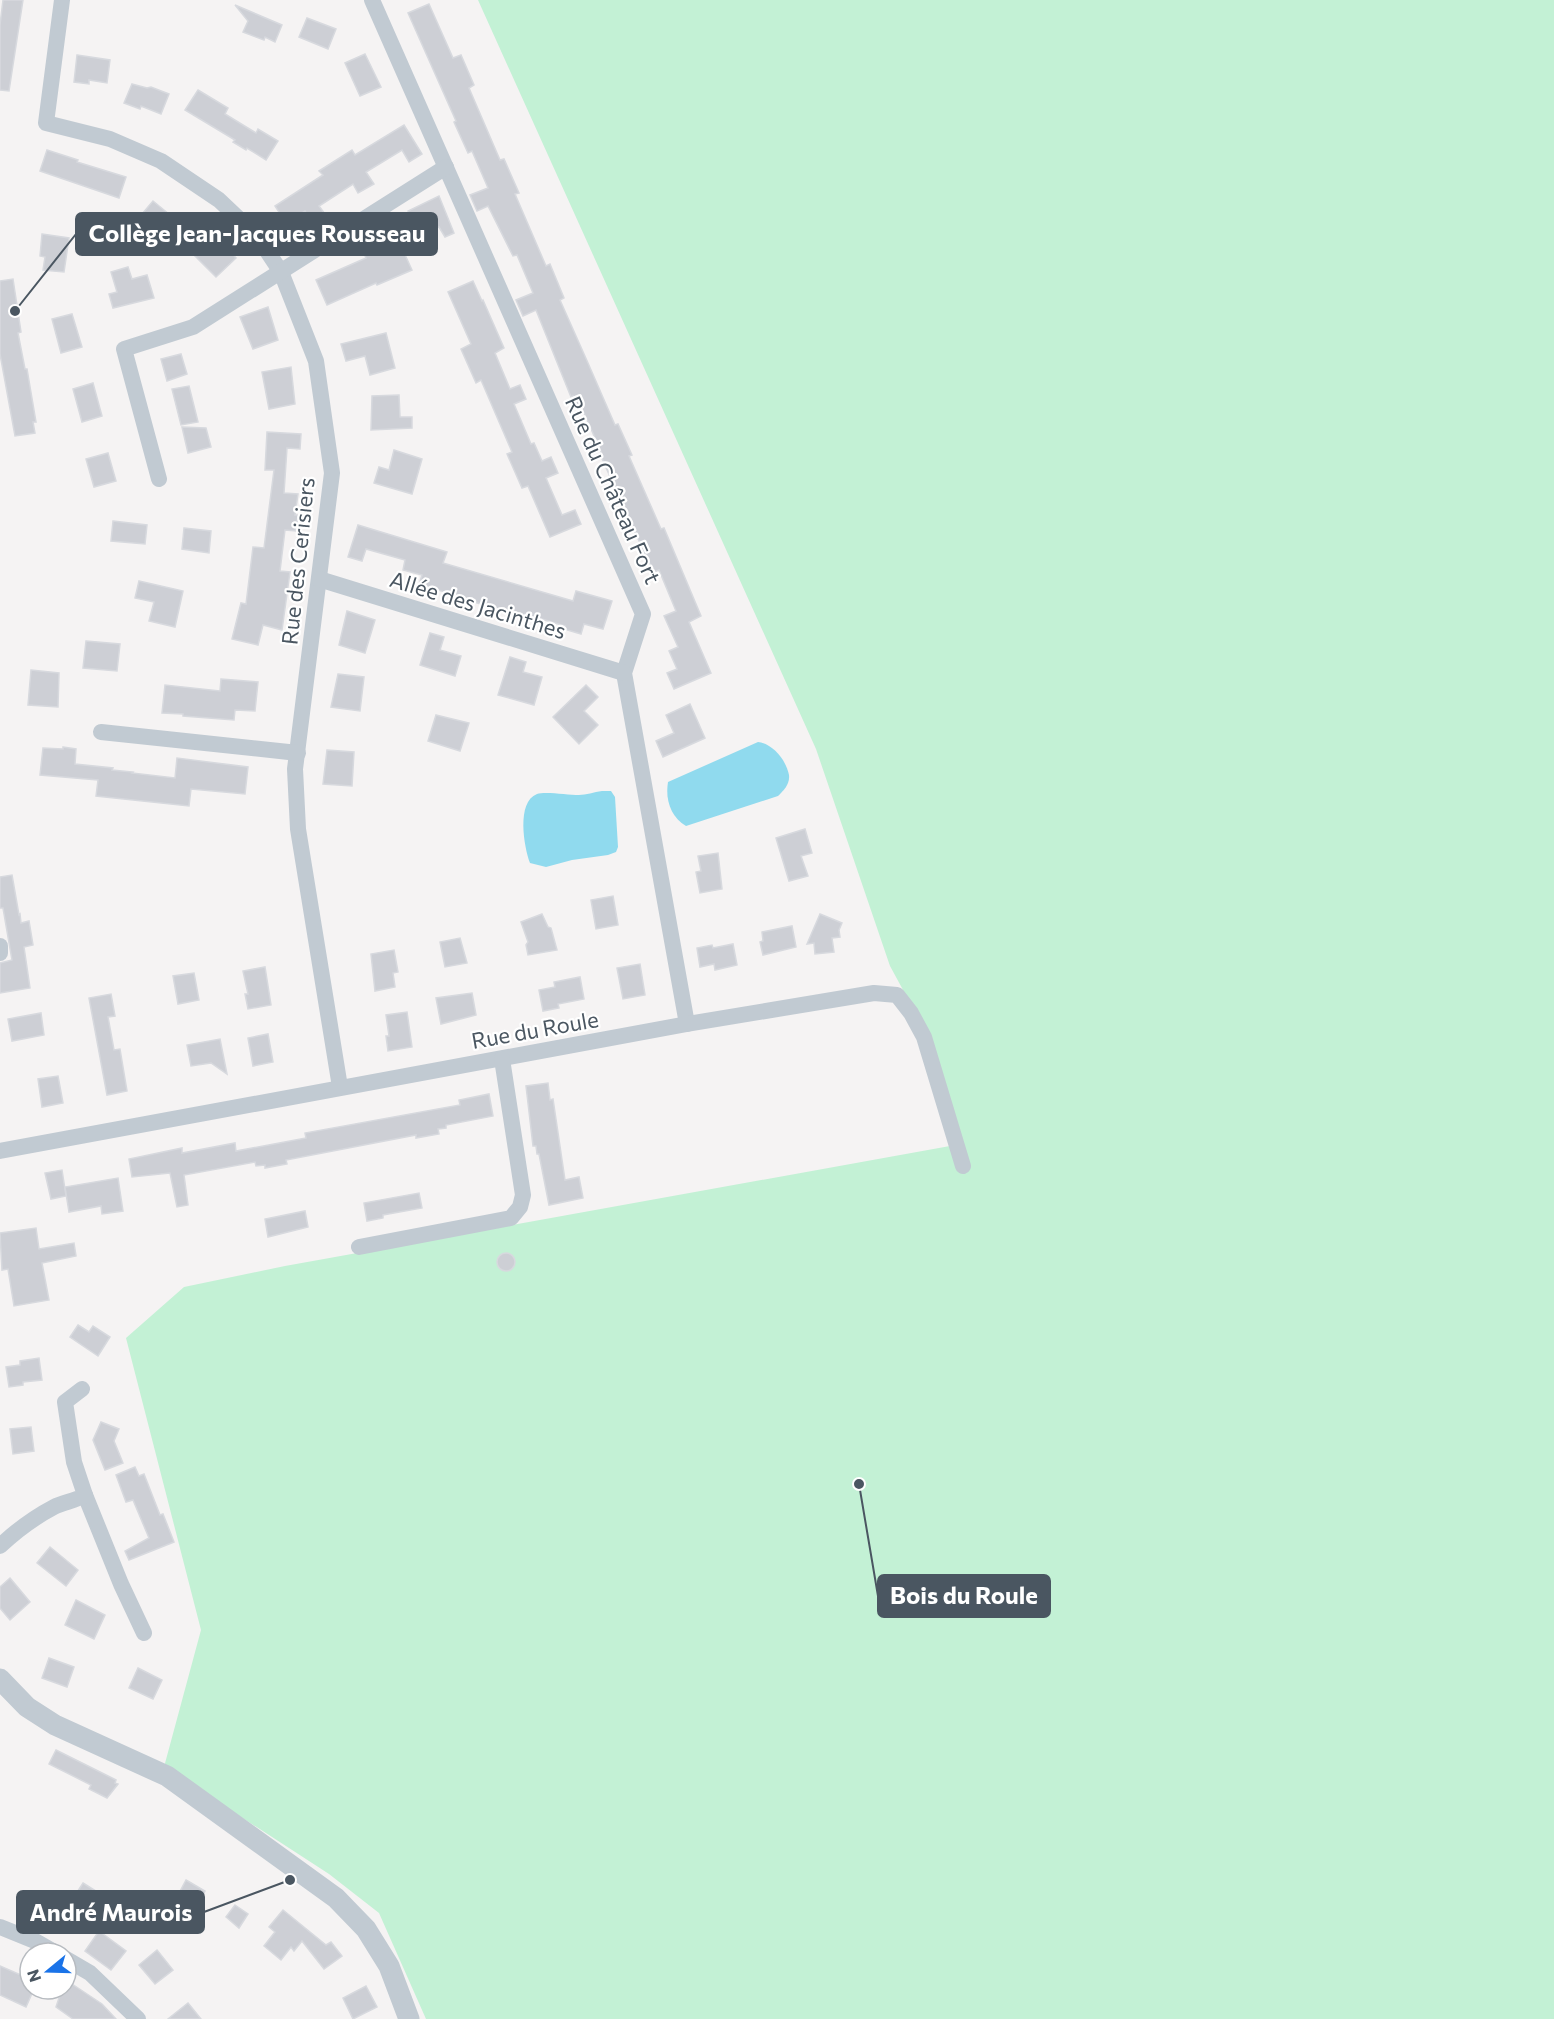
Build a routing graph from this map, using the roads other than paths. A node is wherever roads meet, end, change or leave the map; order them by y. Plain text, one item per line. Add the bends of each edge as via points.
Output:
1 (62, 0) edge
2 (372, 0) edge
3 (446, 167) junction
4 (281, 272) junction
5 (159, 479) dead end
6 (319, 579) junction
7 (624, 673) junction
8 (101, 732) dead end
9 (298, 753) junction
10 (0, 946) edge
11 (0, 953) edge
12 (687, 1024) junction
13 (502, 1059) junction
14 (340, 1087) junction
15 (0, 1151) edge
16 (963, 1166) dead end
17 (359, 1247) dead end
18 (82, 1389) dead end
19 (85, 1495) junction
20 (0, 1546) edge
21 (144, 1633) dead end
22 (0, 1680) edge
23 (0, 1926) edge
24 (35, 1941) edge
25 (78, 1966) edge
26 (138, 2019) edge
27 (409, 2019) edge

1 - 4 street, Rue des Cerisiers via 46,123 111,139 161,162 219,200 257,236
2 - 3 street, Rue du Château Fort
3 - 4 street
3 - 7 street, Rue du Château Fort via 643,614
4 - 5 street via 193,327 124,349
4 - 6 street, Rue des Cerisiers via 316,361 332,473
6 - 7 street, Allée des Jacinthes
6 - 9 street, Rue des Cerisiers
7 - 12 street, Rue du Château Fort
8 - 9 street
9 - 14 street, Rue des Cerisiers via 298,829
10 - 11 street
12 - 13 street, Rue du Roule
12 - 16 street, Rue du Roule via 874,993 897,995 924,1037
13 - 14 street, Rue du Roule
13 - 17 street via 523,1195 512,1218
14 - 15 street, Rue du Roule
18 - 19 street via 65,1402 74,1462
19 - 20 street via 56,1506
19 - 21 street
22 - 27 street via 27,1707 55,1725 167,1776 336,1898 372,1938
23 - 24 street
25 - 26 street

